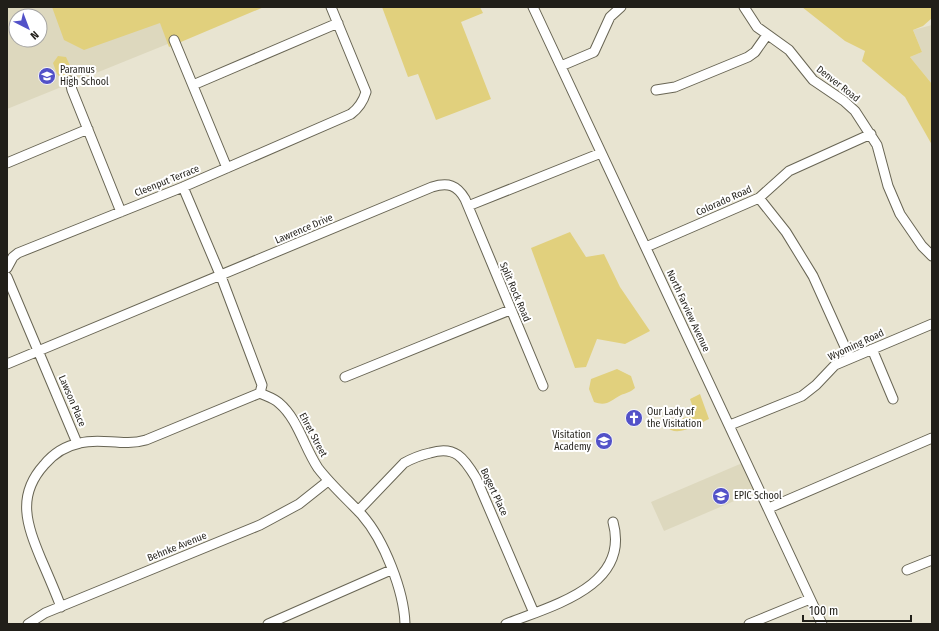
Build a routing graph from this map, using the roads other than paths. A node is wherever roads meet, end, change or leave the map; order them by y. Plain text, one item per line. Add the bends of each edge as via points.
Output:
1 (331, 7) edge
2 (532, 7) edge
3 (621, 7) edge
4 (744, 7) edge
5 (338, 23) junction
6 (767, 35) junction
7 (174, 40) dead end
8 (560, 66) junction
9 (70, 82) dead end
10 (193, 85) junction
11 (656, 90) dead end
12 (88, 129) junction
13 (870, 134) junction
14 (601, 153) junction
15 (7, 163) edge
16 (227, 168) junction
17 (183, 187) junction
18 (759, 198) junction
19 (468, 206) junction
20 (121, 212) junction
21 (646, 247) junction
22 (932, 256) edge
23 (7, 268) edge
24 (220, 276) junction
25 (7, 277) edge
26 (510, 310) junction
27 (932, 324) edge
28 (872, 349) junction
29 (39, 351) junction
30 (850, 358) junction
31 (7, 364) edge
32 (345, 377) dead end
33 (543, 386) dead end
34 (260, 393) junction
35 (893, 399) dead end
36 (730, 425) junction
37 (932, 438) edge
38 (78, 443) junction
39 (328, 481) junction
40 (769, 508) junction
41 (358, 511) junction
42 (612, 522) dead end
43 (932, 560) edge
44 (391, 570) junction
45 (907, 570) dead end
46 (810, 598) junction
47 (61, 607) junction
48 (534, 613) junction
49 (28, 624) edge
50 (268, 624) edge
51 (405, 624) edge
52 (506, 624) edge
53 (749, 624) edge
54 (822, 624) edge

1 - 5 street
2 - 8 street, North Farview Avenue
3 - 8 street via 610,17 594,52
4 - 6 street, Denver Road
5 - 10 street
5 - 16 street, Cleenput Terrace via 366,92 362,103 356,110 340,119
6 - 11 street via 755,52 748,57 675,87
6 - 13 street, Denver Road via 782,43 813,80 849,105
7 - 10 street
8 - 14 street, North Farview Avenue
9 - 12 street
10 - 16 street
12 - 15 street
12 - 20 street
13 - 18 street, Colorado Road via 789,171
13 - 22 street, Denver Road via 877,145 888,186 900,214
14 - 19 street
14 - 21 street, North Farview Avenue
16 - 17 street, Cleenput Terrace
17 - 20 street, Cleenput Terrace
17 - 24 street
18 - 21 street, Colorado Road
18 - 30 street via 786,232 813,276
19 - 24 street, Lawrence Drive via 458,188 441,184
19 - 26 street, Split Rock Road
20 - 23 street, Cleenput Terrace via 18,253
21 - 36 street, North Farview Avenue
24 - 29 street, Lawrence Drive
24 - 34 street via 262,385
25 - 29 street, Lawson Place
26 - 32 street
26 - 33 street, Split Rock Road
27 - 28 street, Wyoming Road
28 - 30 street, Wyoming Road
28 - 35 street
29 - 31 street, Lawrence Drive
29 - 38 street, Lawson Place
30 - 36 street, Wyoming Road via 829,370 802,396
34 - 38 street via 146,440 126,444 92,441
34 - 39 street, Ehret Street via 278,402 286,410
36 - 40 street, North Farview Avenue
37 - 40 street
38 - 47 street, Lawson Place via 56,453 40,469 27,502 28,526
39 - 41 street, Ehret Street
39 - 47 street, Behnke Avenue via 299,504 260,525
40 - 46 street, North Farview Avenue
41 - 44 street, Ehret Street via 376,535
41 - 48 street, Bogert Place via 404,463 412,458 440,450 454,452 467,464 476,478
42 - 48 street via 616,541 607,568 600,577 576,596
43 - 45 street
44 - 50 street
44 - 51 street, Ehret Street via 403,604
46 - 53 street
46 - 54 street, North Farview Avenue
47 - 49 street, Behnke Avenue via 39,616
48 - 52 street

